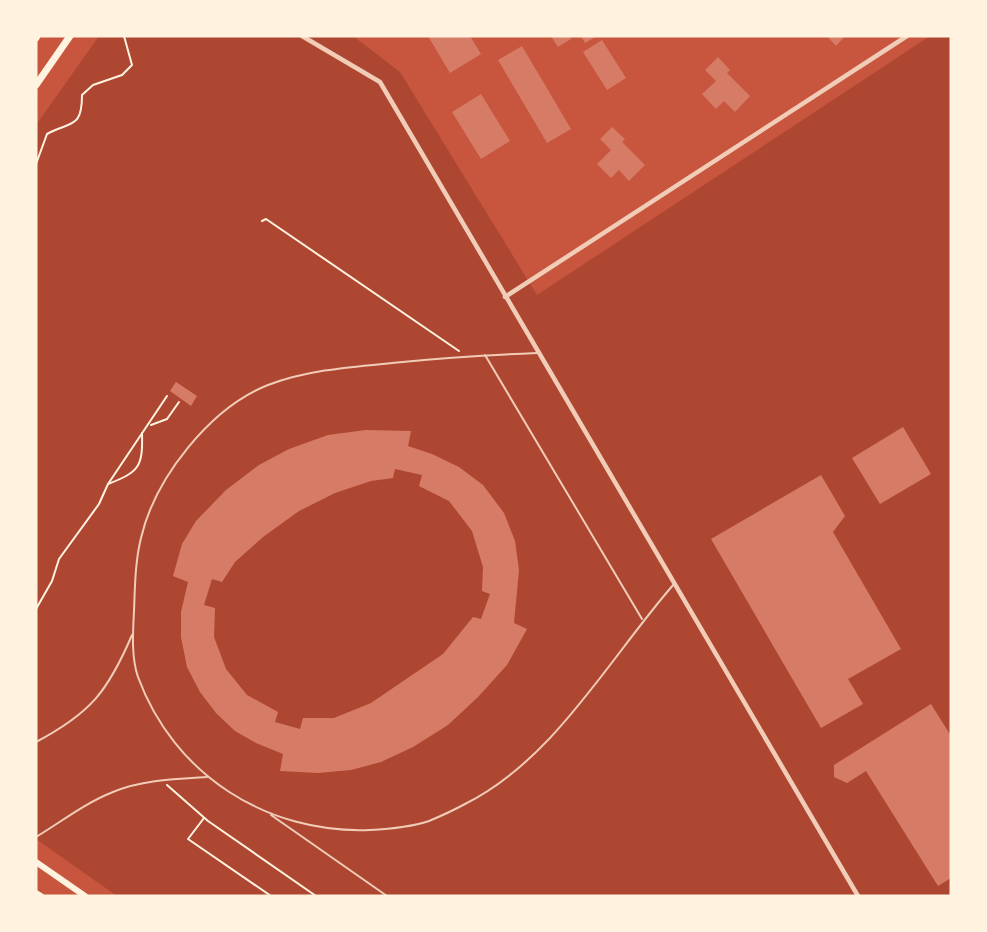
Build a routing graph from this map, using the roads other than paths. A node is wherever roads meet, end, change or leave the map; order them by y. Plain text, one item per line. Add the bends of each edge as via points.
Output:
1 (70, 36) edge
2 (302, 36) edge
3 (907, 36) edge
4 (36, 84) edge
5 (505, 297) junction
6 (537, 353) junction
7 (485, 355) junction
8 (674, 584) junction
9 (643, 620) junction
10 (133, 633) junction
11 (36, 742) edge
12 (207, 777) junction
13 (270, 814) junction
14 (36, 837) edge
15 (36, 862) edge
16 (36, 893) edge
17 (41, 896) edge
18 (85, 896) edge
19 (387, 896) edge
20 (858, 896) edge

1 - 4 main road
2 - 5 street via 380,82
3 - 5 street
5 - 6 street
6 - 7 lane
6 - 8 street
7 - 9 lane
7 - 10 lane via 308,373 266,386 230,407 205,428 173,469 153,503 141,538
8 - 9 lane
8 - 20 street
9 - 13 lane via 588,692 532,755 500,784 468,803 428,821 390,829 343,831 305,826
10 - 11 lane via 116,673 99,697 76,717
10 - 12 lane via 137,674 156,715
12 - 13 lane
12 - 14 lane via 162,780 113,792
13 - 19 lane
15 - 18 main road
16 - 17 main road

